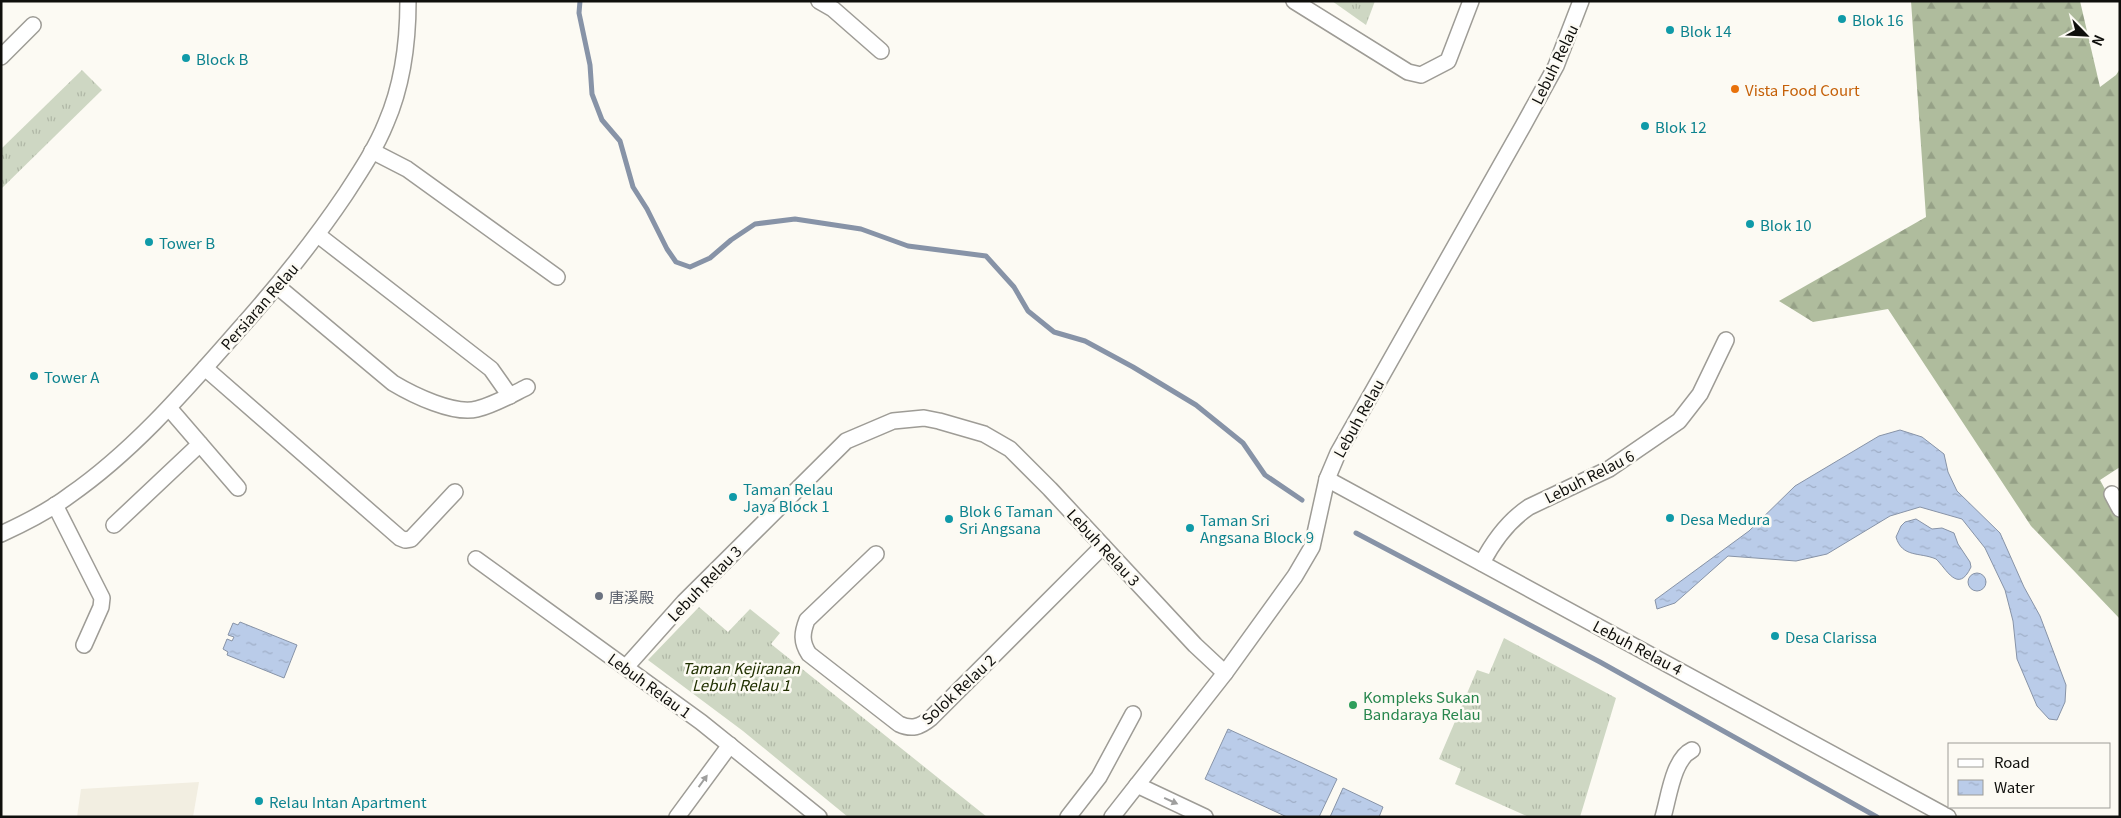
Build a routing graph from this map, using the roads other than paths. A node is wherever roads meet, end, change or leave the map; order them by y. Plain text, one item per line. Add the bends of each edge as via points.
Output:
1 (408, 1) edge
2 (819, 1) edge
3 (1294, 1) edge
4 (1472, 1) edge
5 (1581, 1) edge
6 (33, 25) dead end
7 (881, 51) dead end
8 (1, 57) edge
9 (372, 152) junction
10 (318, 235) junction
11 (557, 278) dead end
12 (277, 286) junction
13 (1726, 340) dead end
14 (205, 368) junction
15 (526, 387) dead end
16 (510, 396) junction
17 (169, 408) junction
18 (200, 444) junction
19 (1327, 479) junction
20 (238, 488) dead end
21 (456, 492) dead end
22 (2112, 494) dead end
23 (55, 505) junction
24 (2120, 508) edge
25 (114, 525) dead end
26 (1, 534) edge
27 (1103, 546) junction
28 (876, 554) dead end
29 (476, 558) dead end
30 (1482, 563) junction
31 (84, 646) dead end
32 (626, 667) junction
33 (1225, 673) junction
34 (1133, 714) dead end
35 (730, 745) junction
36 (1692, 750) dead end
37 (1137, 786) junction
38 (677, 817) edge
39 (819, 817) edge
40 (1068, 817) edge
41 (1112, 817) edge
42 (1205, 817) edge
43 (1664, 817) edge
44 (1948, 817) edge

1 - 9 street, Persiaran Relau via 403,71 386,124
2 - 7 street via 833,9
3 - 4 street via 1408,72 1420,75 1448,61
5 - 19 street, Lebuh Relau via 1556,66 1352,426
6 - 8 street
9 - 10 street, Persiaran Relau
9 - 11 street via 406,170
10 - 12 street, Persiaran Relau
10 - 16 street via 491,370
12 - 14 street, Persiaran Relau
12 - 16 street via 408,392 460,410 477,409
13 - 30 street, Lebuh Relau 6 via 1700,394 1679,421 1609,469 1529,507 1491,546
14 - 17 street, Persiaran Relau
14 - 21 street via 400,538 411,538
15 - 16 street
17 - 18 street
17 - 23 street, Persiaran Relau via 110,465
18 - 20 street
18 - 25 street
19 - 30 street, Lebuh Relau 4
19 - 33 street, Lebuh Relau via 1312,547
22 - 24 street
23 - 26 street, Persiaran Relau
23 - 31 street via 102,598
27 - 28 street, Solok Relau 2 via 931,718 914,728 899,724 809,654 803,640 807,620
27 - 32 street, Lebuh Relau 3 via 998,441 984,434 924,418 893,421 846,441 684,602
27 - 33 street, Lebuh Relau 3
29 - 32 street, Lebuh Relau 1
30 - 44 street, Lebuh Relau 4
32 - 35 street, Lebuh Relau 1
33 - 37 street, Lebuh Relau
34 - 40 street via 1102,772
38 -> 35 street
35 - 39 street, Lebuh Relau 1
36 - 43 street via 1678,762
37 - 41 street, Lebuh Relau
37 -> 42 street

